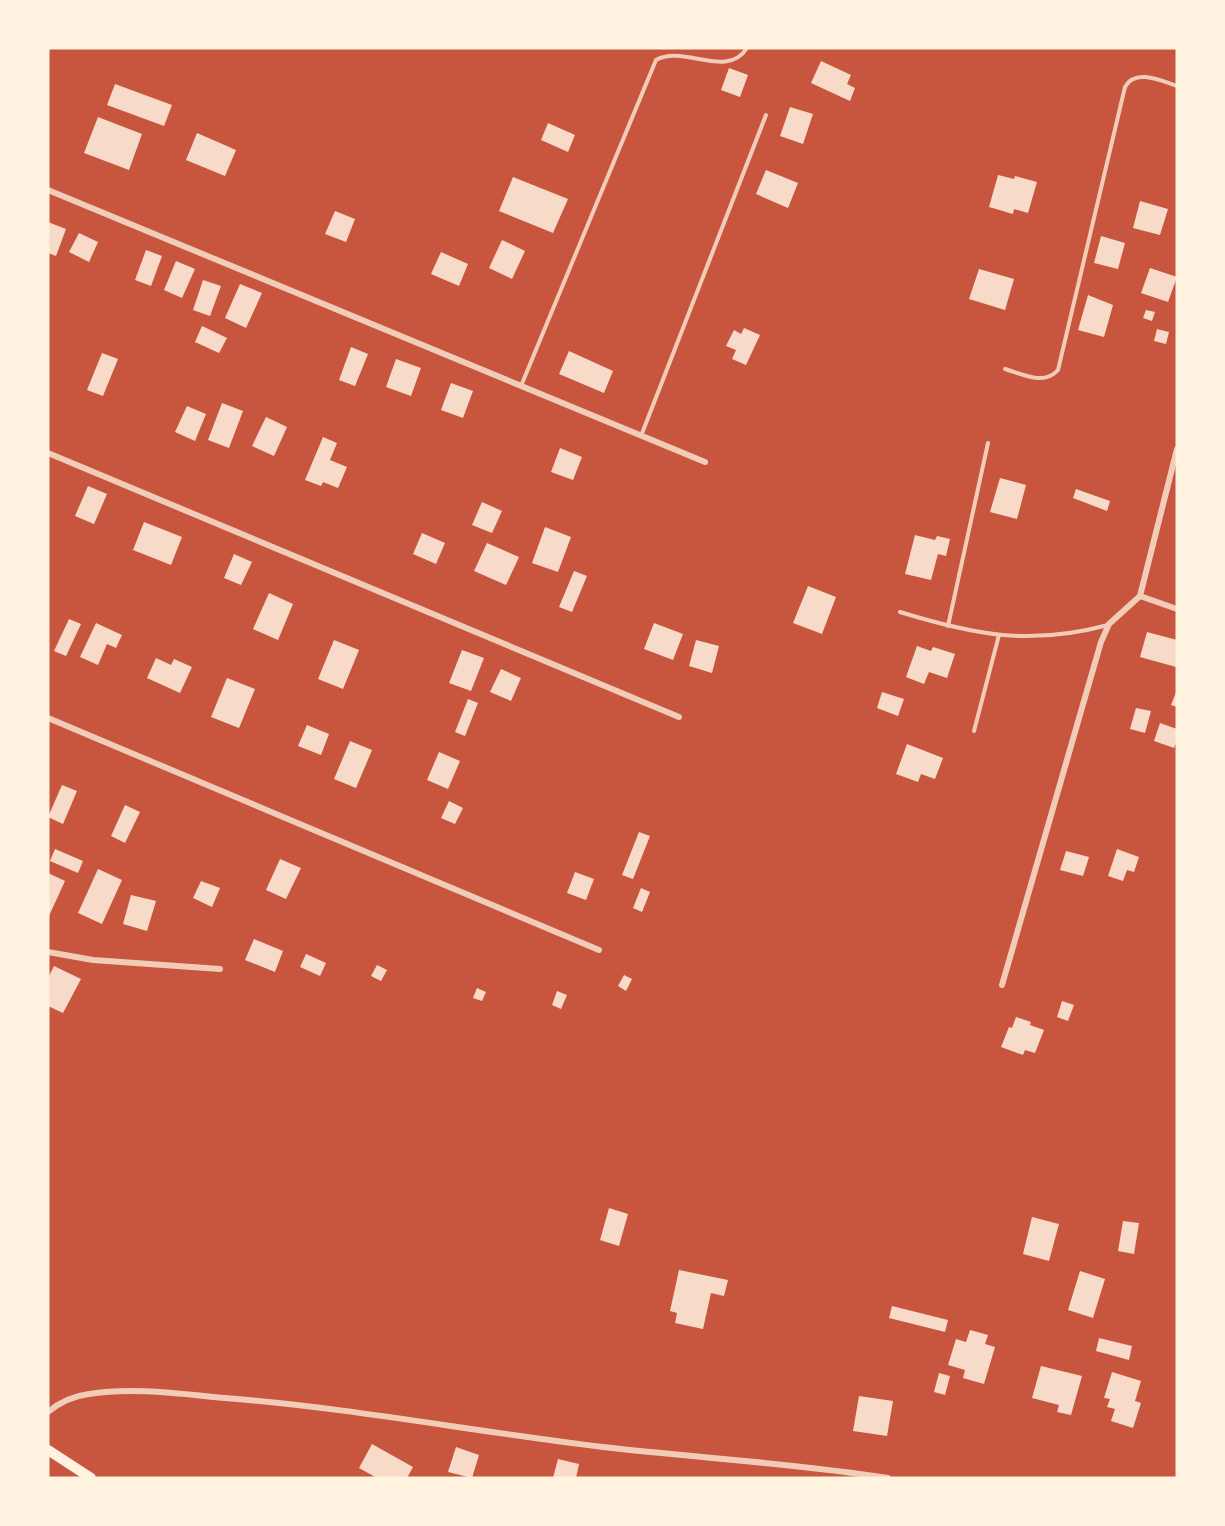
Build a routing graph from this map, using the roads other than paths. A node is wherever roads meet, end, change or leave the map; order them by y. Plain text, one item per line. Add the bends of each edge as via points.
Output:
1 (747, 48) edge
2 (1177, 86) edge
3 (766, 115) dead end
4 (48, 190) edge
5 (1005, 369) dead end
6 (521, 386) junction
7 (641, 435) junction
8 (988, 443) dead end
9 (1177, 449) edge
10 (48, 453) edge
11 (705, 462) dead end
12 (1140, 596) junction
13 (1177, 609) edge
14 (900, 612) dead end
15 (1109, 624) junction
16 (948, 626) junction
17 (999, 635) junction
18 (679, 717) dead end
19 (48, 718) edge
20 (974, 731) dead end
21 (599, 950) dead end
22 (48, 951) edge
23 (220, 969) dead end
24 (1002, 985) dead end
25 (48, 1412) edge
26 (48, 1450) edge
27 (91, 1478) edge
28 (888, 1478) edge

1 - 6 lane via 731,61 671,54 656,60
2 - 5 lane via 1142,77 1131,79 1125,87 1058,370 1037,379
3 - 7 lane
4 - 6 street
6 - 7 street
7 - 11 street
8 - 16 lane
9 - 12 street
10 - 18 street
12 - 13 street
12 - 15 street
14 - 16 lane
15 - 17 lane via 1055,636
15 - 24 street
16 - 17 lane
17 - 20 lane
19 - 21 street
22 - 23 street via 93,960
25 - 28 street via 67,1400 96,1393 214,1397 408,1418 602,1447
26 - 27 main road

